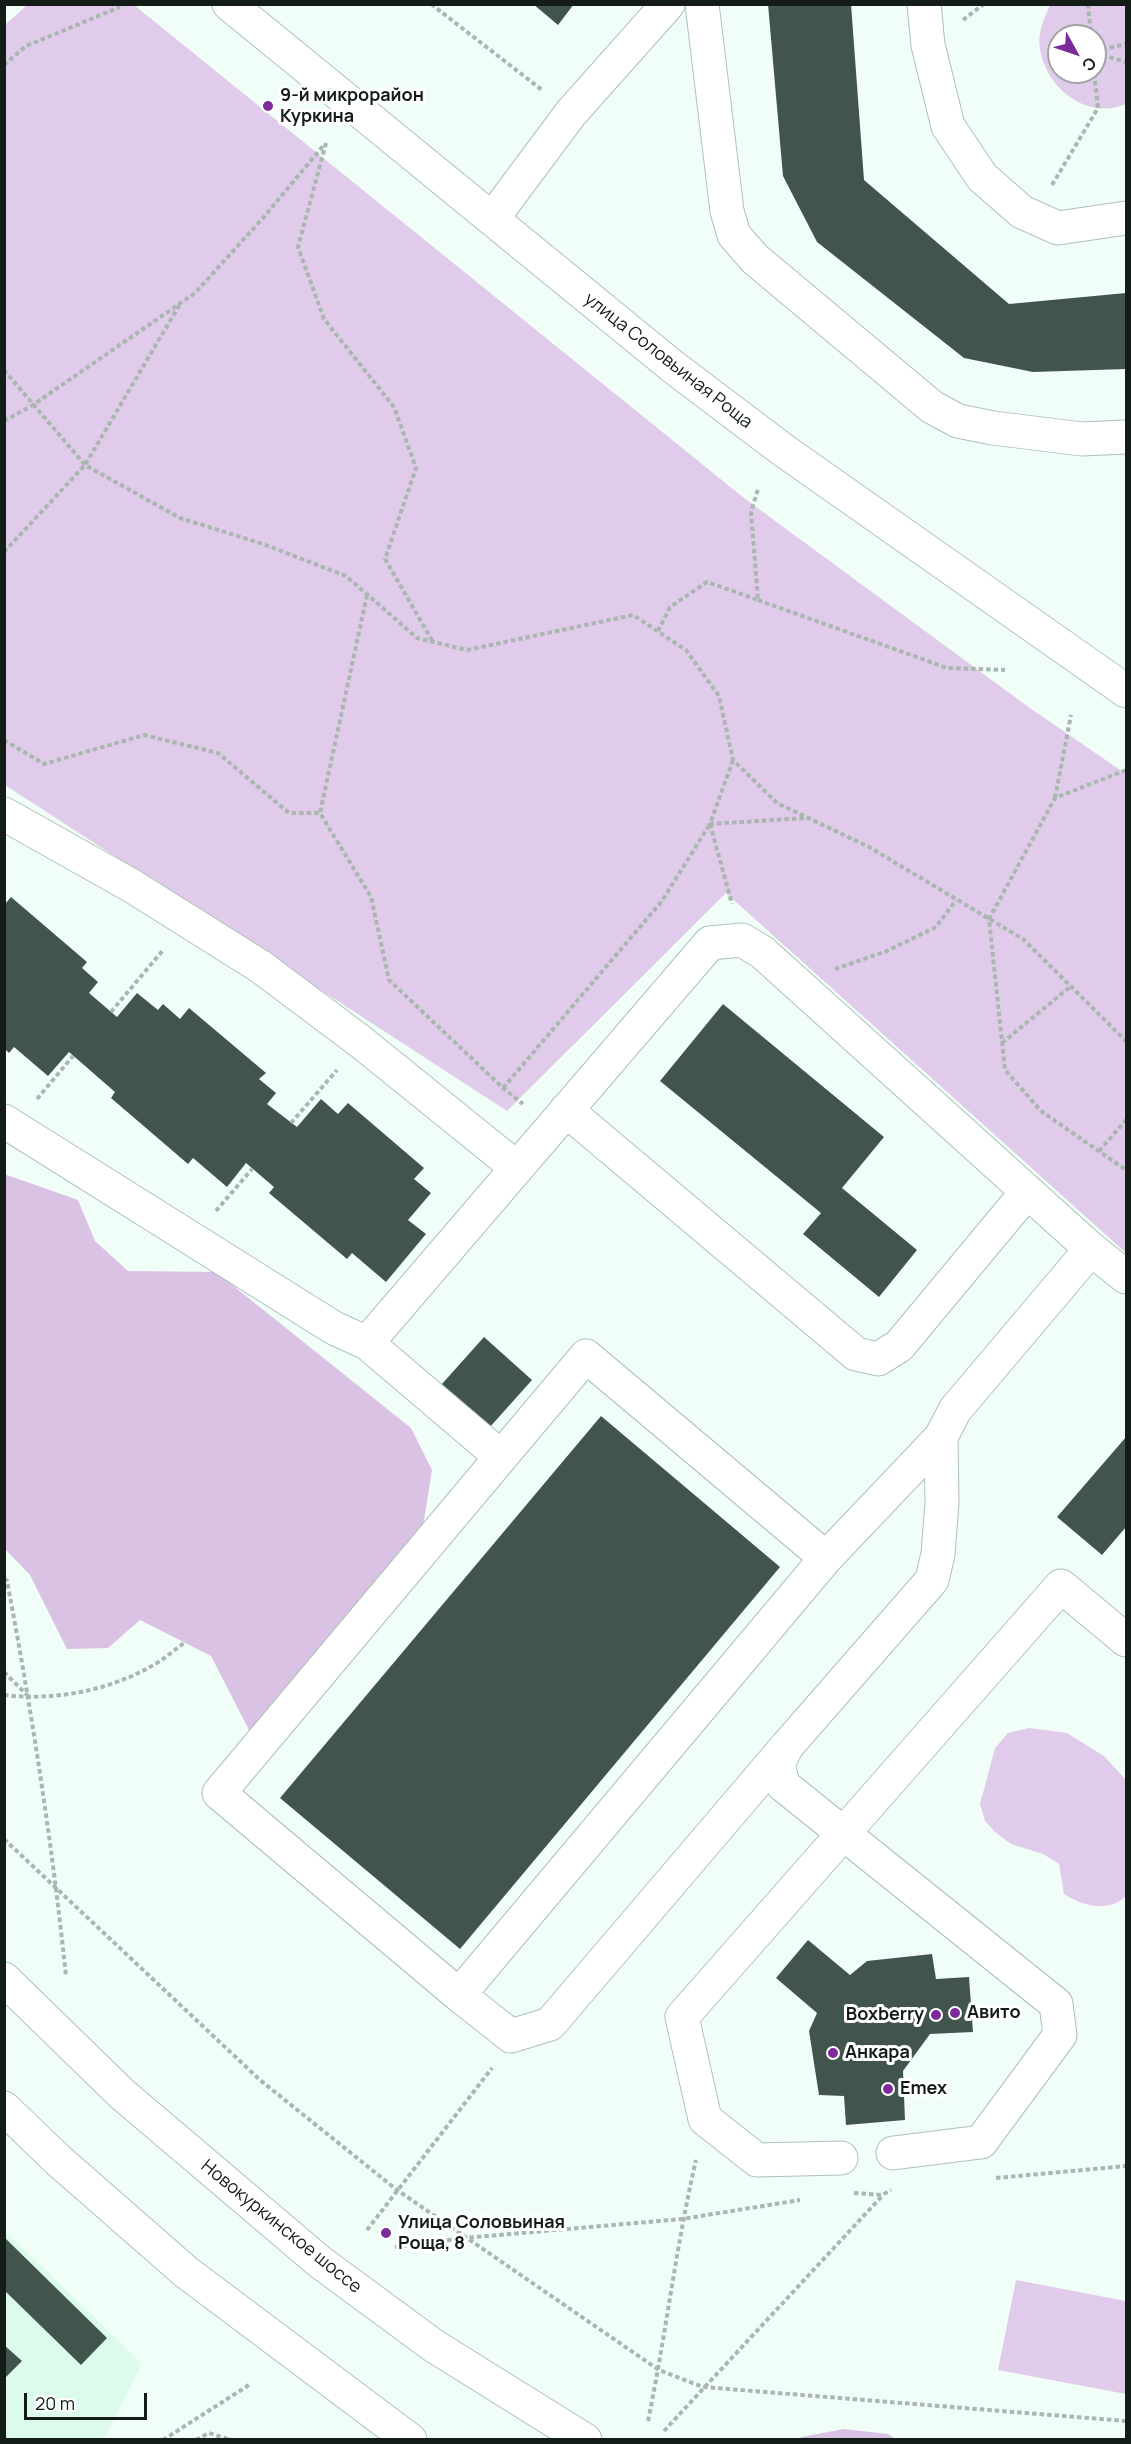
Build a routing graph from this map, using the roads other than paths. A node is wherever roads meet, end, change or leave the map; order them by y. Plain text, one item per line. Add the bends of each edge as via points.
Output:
1 (229, 4) edge
2 (668, 4) edge
3 (702, 4) edge
4 (924, 4) edge
5 (1126, 218) edge
6 (492, 219) junction
7 (1126, 437) edge
8 (1126, 691) edge
9 (4, 814) edge
10 (559, 1119) junction
11 (9, 1124) edge
12 (517, 1168) junction
13 (1027, 1192) junction
14 (1090, 1249) junction
15 (1126, 1277) edge
16 (366, 1343) junction
17 (941, 1437) junction
18 (501, 1457) junction
19 (826, 1558) junction
20 (1126, 1640) edge
21 (787, 1746) junction
22 (843, 1833) junction
23 (4, 1979) edge
24 (459, 1995) junction
25 (4, 2109) edge
26 (893, 2153) dead end
27 (841, 2158) dead end
28 (542, 2412) junction
29 (410, 2439) edge
30 (562, 2439) edge
31 (585, 2439) edge

1 - 6 main road, улица Соловьиная Роща
2 - 6 main road via 571,113
3 - 7 main road via 727,211 734,235 755,259 932,407 958,421 1082,439
4 - 5 main road via 928,45 948,126 982,177 1022,212 1058,228
6 - 8 main road, улица Соловьиная Роща via 773,443
9 - 12 main road via 132,886 261,967
10 - 12 main road
10 - 13 main road via 856,1354 878,1359 899,1346
10 - 13 main road via 710,943 742,940 762,952
11 - 16 main road via 334,1328
12 - 16 main road
13 - 14 main road
14 - 15 main road
14 - 17 main road via 954,1410
16 - 18 main road
17 - 19 main road
17 - 21 main road via 942,1503 932,1580
18 - 19 main road via 586,1356
18 - 24 main road via 219,1793
19 - 24 main road
20 - 22 main road via 1061,1586
21 - 22 main road via 778,1764 783,1785
21 - 24 main road via 550,2024 511,2036
22 - 26 main road via 1056,2004 1060,2035 981,2142
22 - 27 main road via 682,2017 705,2119 757,2160
23 - 28 main road, Новокуркинское шоссе via 122,2094 321,2262 434,2346
25 - 29 main road via 186,2272
28 - 30 main road via 554,2423
28 - 31 main road, Новокуркинское шоссе

